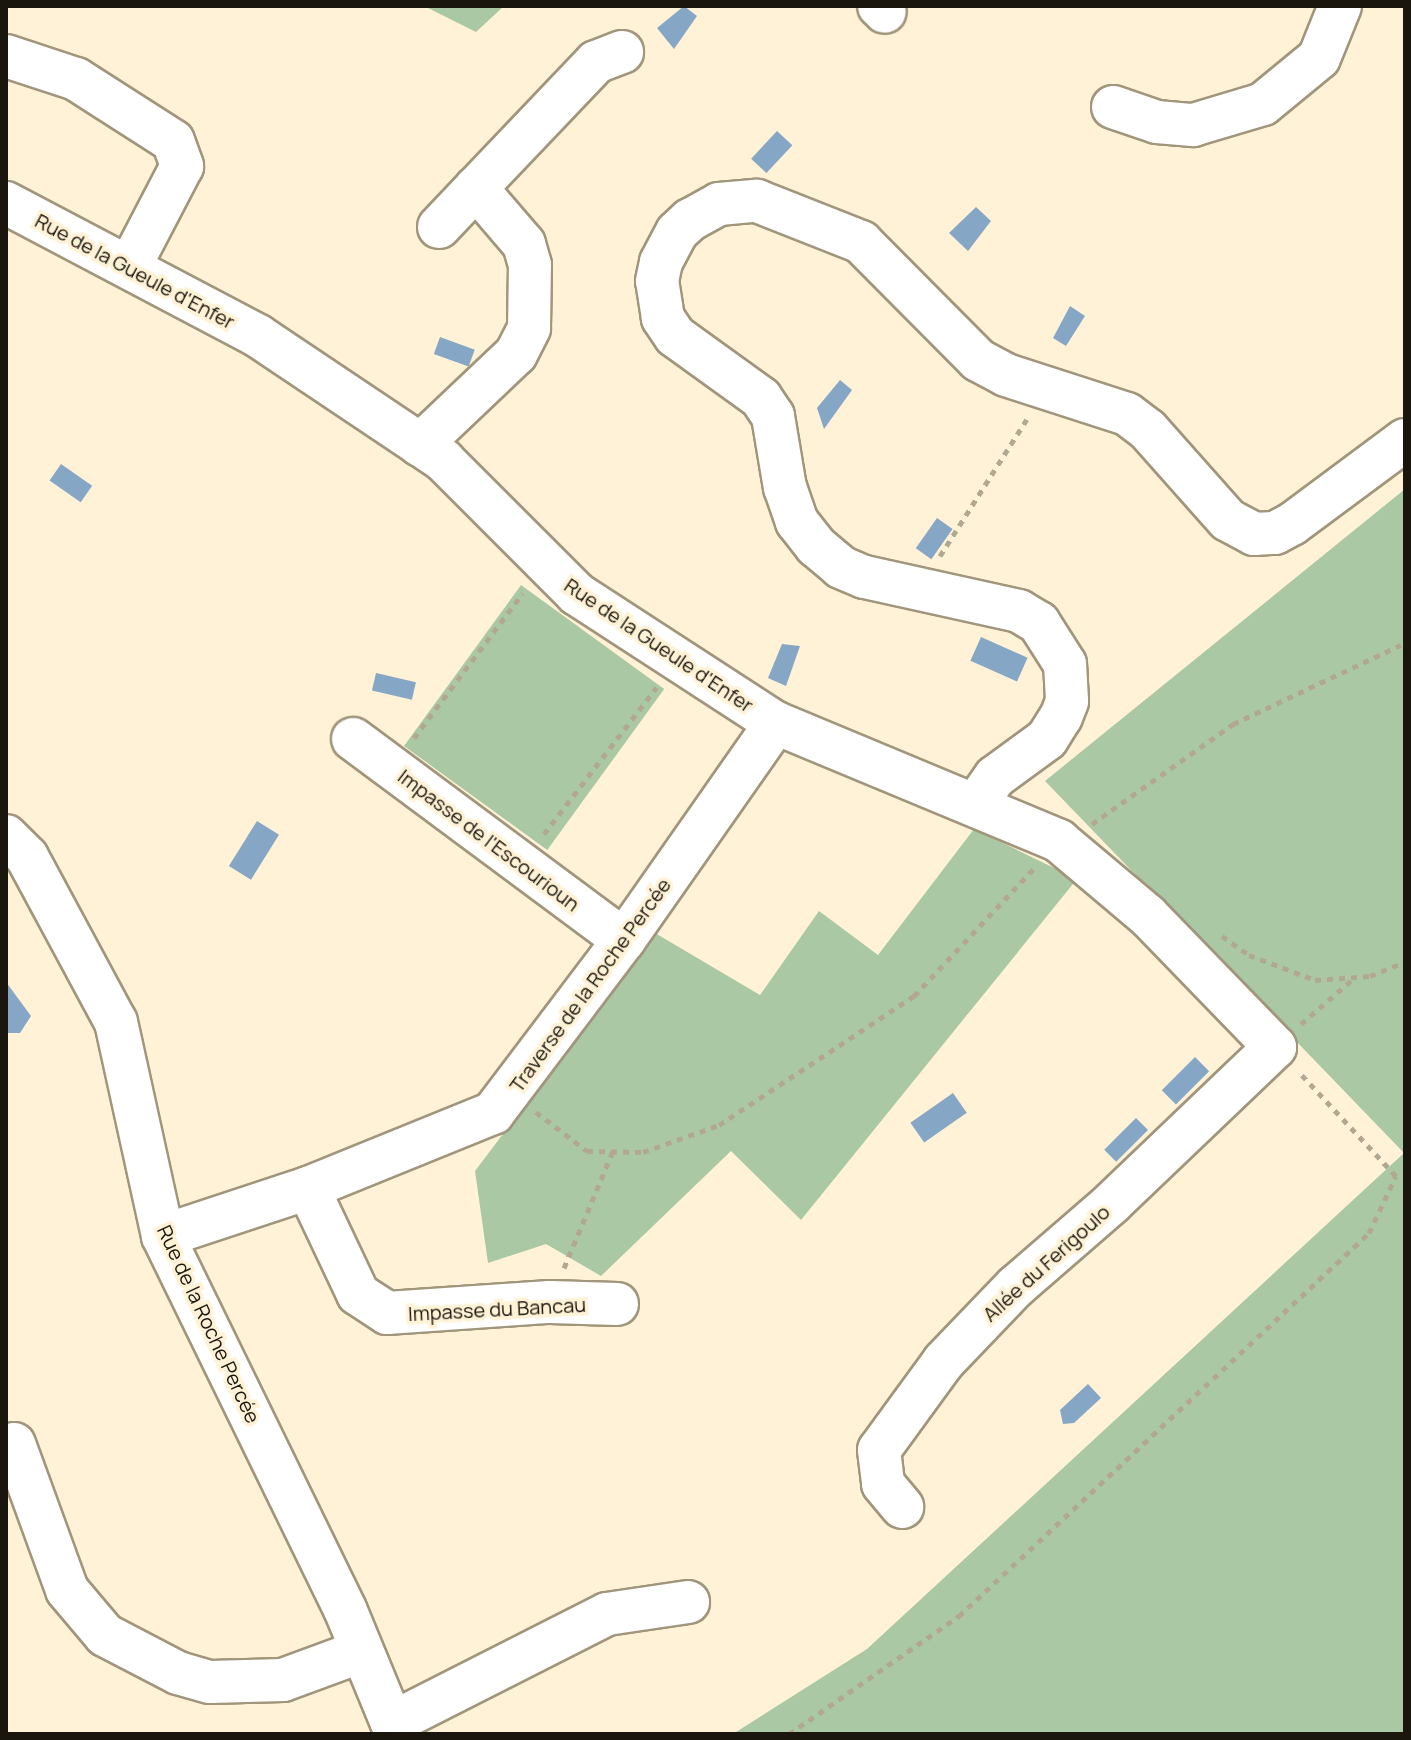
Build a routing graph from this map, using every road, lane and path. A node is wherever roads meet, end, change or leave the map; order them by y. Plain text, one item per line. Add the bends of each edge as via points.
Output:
1 (1340, 6) edge
2 (622, 52) dead end
3 (6, 56) edge
4 (1113, 107) dead end
5 (476, 188) junction
6 (12, 219) edge
7 (439, 227) dead end
8 (130, 266) junction
9 (1047, 388) junction
10 (1405, 440) edge
11 (420, 445) junction
12 (544, 565) junction
13 (919, 590) junction
14 (1405, 643) edge
15 (677, 660) junction
16 (776, 723) junction
17 (353, 739) dead end
18 (392, 768) junction
19 (976, 804) junction
20 (6, 836) edge
21 (1059, 841) junction
22 (521, 864) junction
23 (1216, 932) dead end
24 (624, 940) junction
25 (1405, 962) edge
26 (1355, 977) junction
27 (1275, 1047) junction
28 (513, 1094) junction
29 (613, 1151) junction
30 (308, 1188) junction
31 (163, 1236) junction
32 (550, 1302) junction
33 (617, 1304) dead end
34 (14, 1444) dead end
35 (902, 1507) dead end
36 (688, 1602) dead end
37 (362, 1651) junction
38 (789, 1734) edge

1 - 4 street via 1319,58 1263,104 1193,125 1157,122
2 - 5 street via 596,62
3 - 8 street via 76,79 173,141 181,153 176,181
5 - 7 street
5 - 11 street via 524,244 530,265 529,328 516,354
6 - 8 street, Rue de la Gueule d'Enfer
8 - 11 street, Rue de la Gueule d'Enfer via 258,336
9 - 10 street via 1127,414 1148,430 1228,520 1254,534 1275,533 1292,524
9 - 13 path
9 - 13 street via 978,360 861,242 783,207 757,201 719,204 690,220 669,243 657,281 663,318 684,343 745,383 773,416 785,488 797,522 841,567
11 - 12 street, Rue de la Gueule d'Enfer via 465,478
12 - 15 street, Rue de la Gueule d'Enfer via 596,608
12 - 18 path
13 - 19 street via 996,602 1019,611 1039,623 1065,664 1067,701 1061,717 1047,739 995,777
14 - 21 path via 1233,724 1110,815
15 - 16 street, Rue de la Gueule d'Enfer
15 - 22 path
16 - 19 street, Rue de la Gueule d'Enfer
16 - 24 street, Traverse de la Roche Percée
17 - 18 street, Impasse de l'Escourioun
18 - 22 street, Impasse de l'Escourioun
19 - 21 street, Rue de la Gueule d'Enfer
20 - 31 street, Rue de la Roche Percée via 27,857 116,1022
21 - 27 street, Rue de la Gueule d'Enfer via 1147,915
21 - 29 path via 914,996 719,1125 643,1152
22 - 24 street, Impasse de l'Escourioun
23 - 26 path via 1249,955 1315,980
24 - 28 street, Traverse de la Roche Percée
25 - 26 path
26 - 27 path
27 - 35 street, Allée du Ferigoulo via 1112,1203 1015,1287 944,1361 879,1450 883,1484
27 - 38 path via 1396,1176 1369,1233 959,1616
28 - 29 path via 587,1151
28 - 30 street, Traverse de la Roche Percée via 470,1125
29 - 32 path
30 - 31 street, Traverse de la Roche Percée
30 - 32 street, Impasse du Bancau via 358,1294 370,1306 411,1315
31 - 37 street, Rue de la Roche Percée
32 - 33 street, Impasse du Bancau
34 - 37 street via 67,1590 105,1635 178,1673 210,1682 283,1680
36 - 37 street, Rue de la Roche Percée via 607,1614 392,1723

